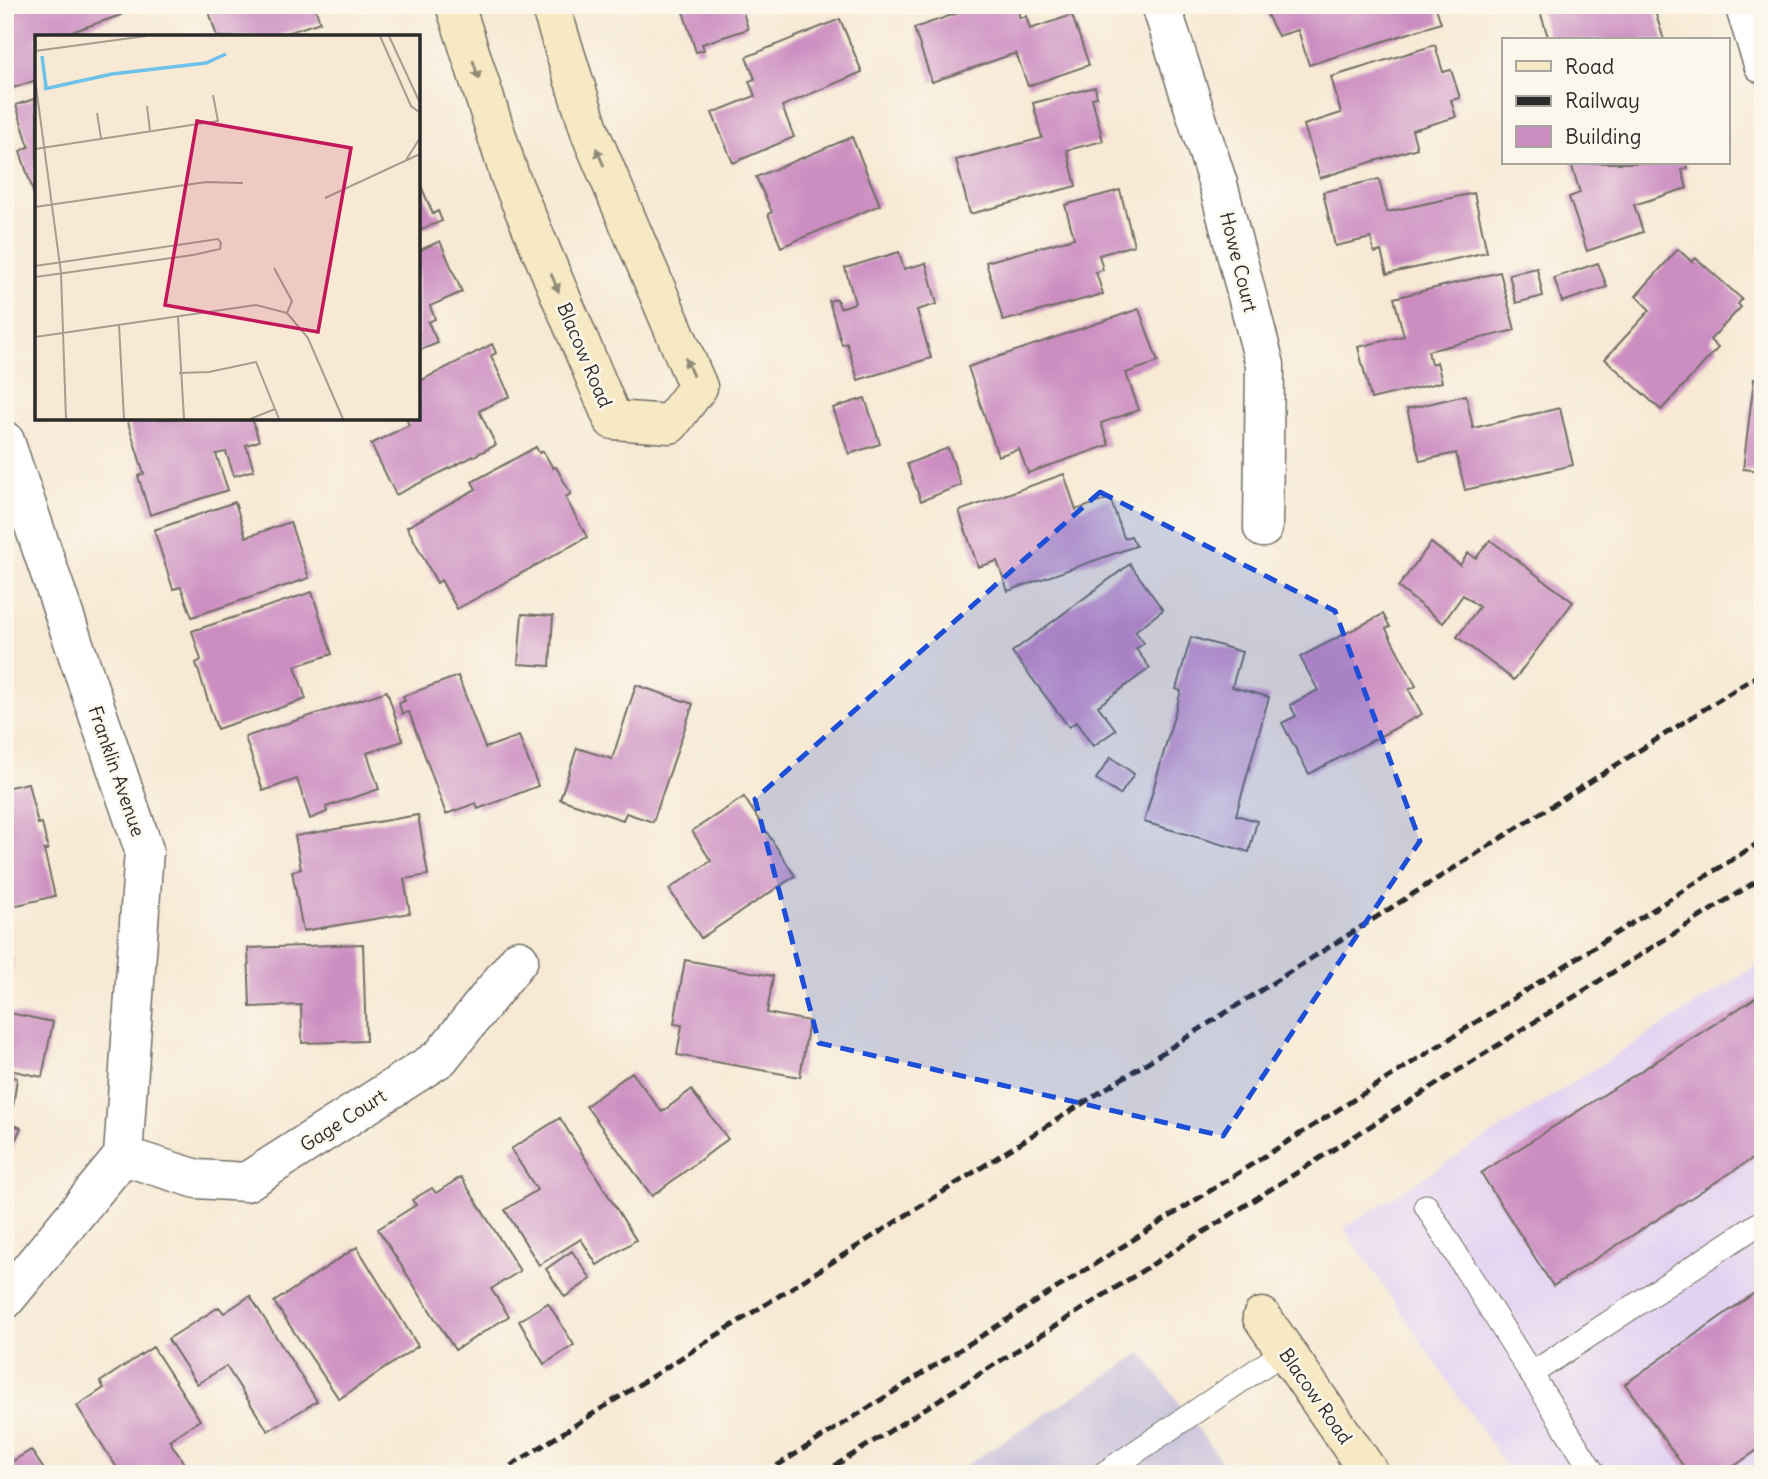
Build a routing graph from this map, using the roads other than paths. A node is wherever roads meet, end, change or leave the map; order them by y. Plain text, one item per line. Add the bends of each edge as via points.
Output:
1 (455, 5) edge
2 (550, 5) edge
3 (1161, 5) edge
4 (1744, 5) edge
5 (1763, 64) edge
6 (5, 441) edge
7 (1263, 528) dead end
8 (519, 959) dead end
9 (122, 1156) junction
10 (1426, 1206) dead end
11 (1763, 1221) edge
12 (5, 1300) edge
13 (1262, 1317) dead end
14 (1285, 1351) junction
15 (1531, 1374) junction
16 (1102, 1474) edge
17 (1370, 1474) edge
18 (1594, 1474) edge

1 -> 2 street, Blacow Road via 510,177 613,420 670,424 698,387 591,135
3 - 7 street, Howe Court via 1219,184 1265,365
4 - 5 street
6 - 9 street, Franklin Avenue via 144,850
8 - 9 street, Gage Court via 440,1058 246,1182 197,1179
9 - 12 street
10 - 15 lane
11 - 15 lane
13 - 14 street, Blacow Road
14 - 16 lane
14 - 17 street, Blacow Road
15 - 18 lane

